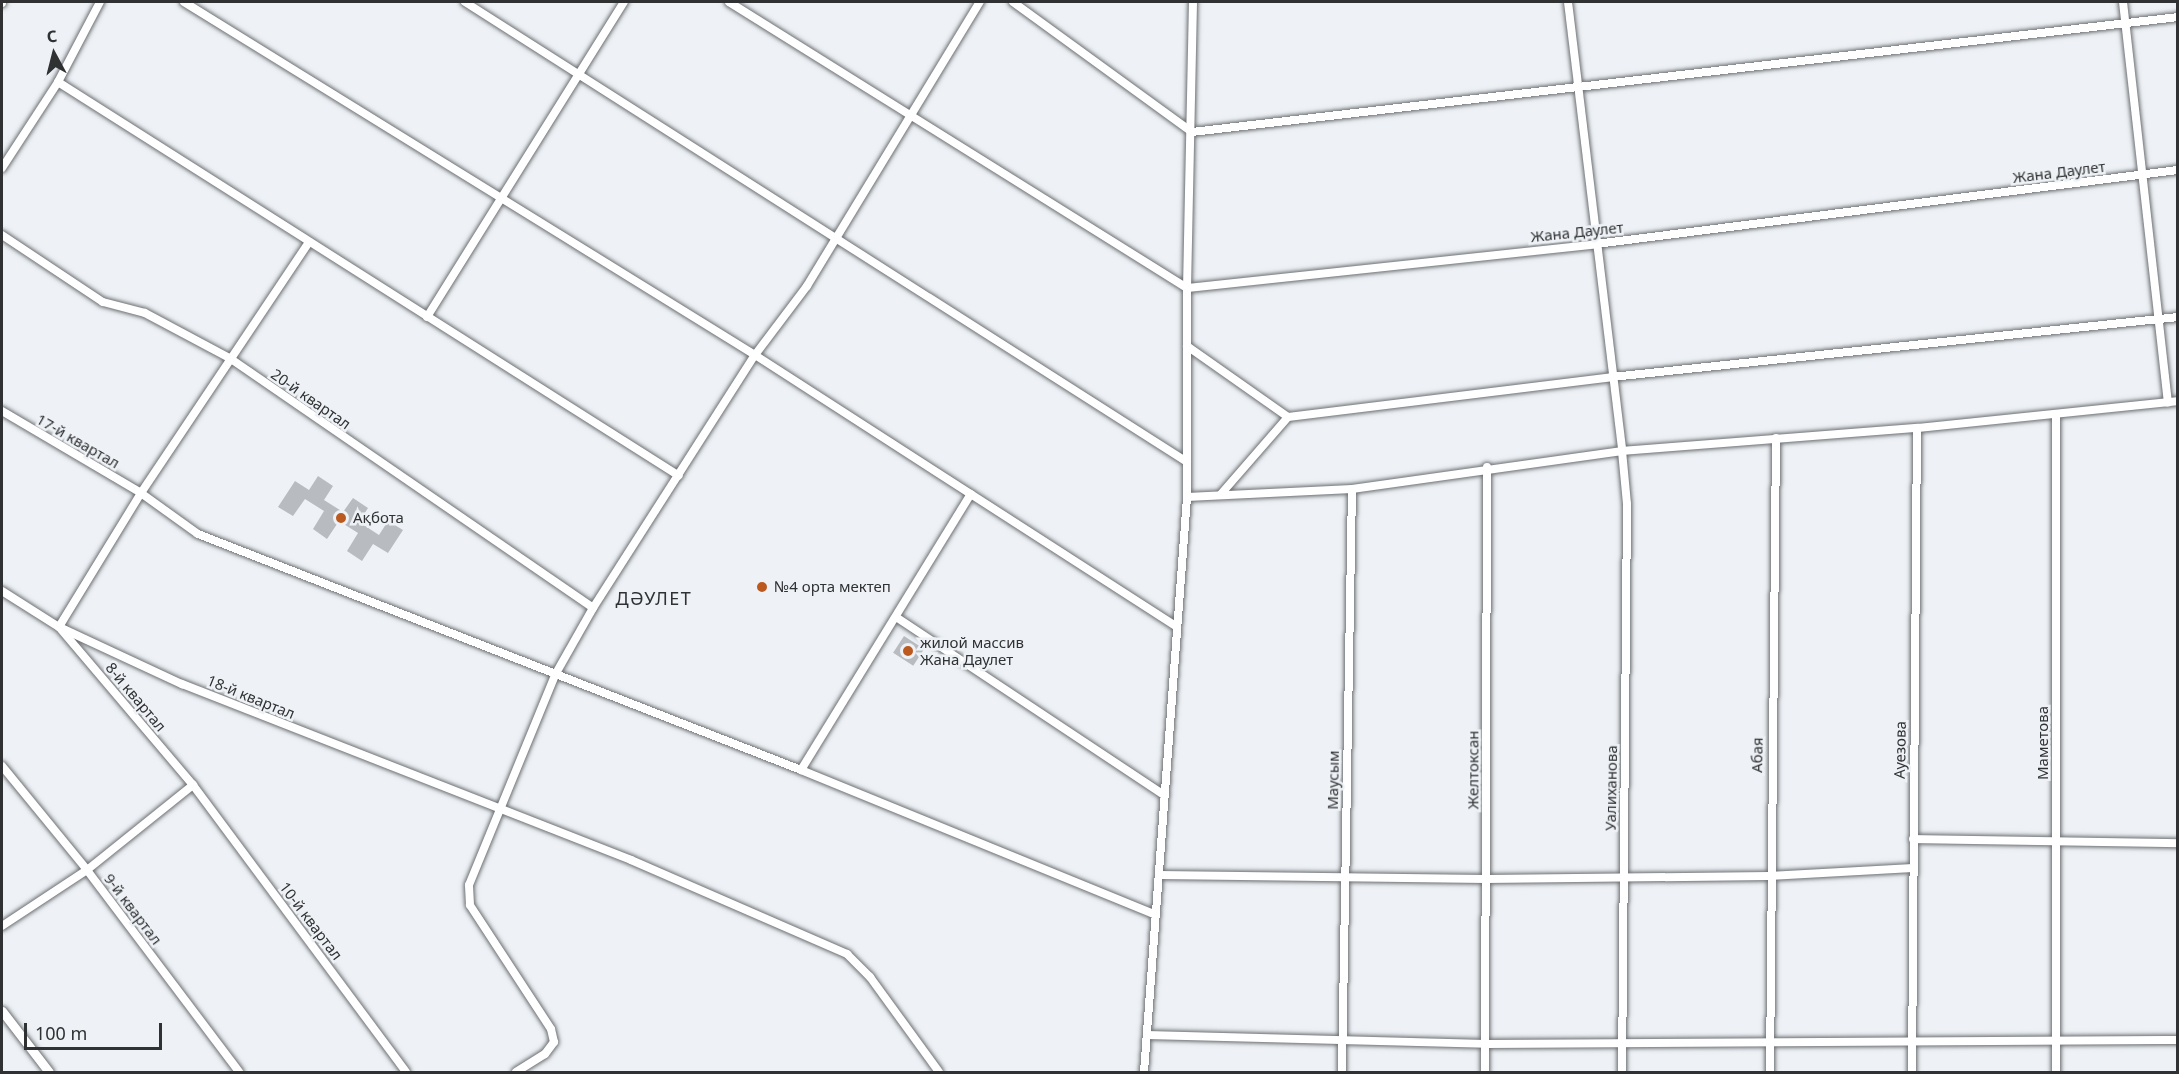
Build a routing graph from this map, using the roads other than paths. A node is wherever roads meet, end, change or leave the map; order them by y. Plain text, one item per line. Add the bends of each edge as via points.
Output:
1 (100, 2) edge
2 (184, 2) edge
3 (465, 2) edge
4 (624, 2) edge
5 (729, 2) edge
6 (980, 2) edge
7 (1013, 2) edge
8 (1193, 2) edge
9 (1568, 2) edge
10 (2123, 2) edge
11 (2178, 17) edge
12 (2126, 24) junction
13 (579, 74) junction
14 (58, 82) junction
15 (1578, 85) junction
16 (909, 118) junction
17 (1192, 132) junction
18 (2, 168) edge
19 (2178, 170) edge
20 (2143, 174) junction
21 (501, 198) junction
22 (2, 235) edge
23 (837, 238) junction
24 (309, 242) junction
25 (1596, 244) junction
26 (1187, 288) junction
27 (428, 317) junction
28 (2178, 317) edge
29 (2157, 319) junction
30 (1187, 346) junction
31 (754, 355) junction
32 (231, 359) junction
33 (1612, 377) junction
34 (2178, 401) edge
35 (2168, 402) junction
36 (2, 411) edge
37 (2056, 414) junction
38 (1288, 417) junction
39 (1917, 428) junction
40 (1776, 438) junction
41 (1622, 451) junction
42 (1187, 462) junction
43 (1487, 467) junction
44 (679, 476) junction
45 (1352, 489) junction
46 (141, 493) junction
47 (971, 494) junction
48 (1221, 494) junction
49 (1187, 497) junction
50 (2, 591) edge
51 (592, 608) junction
52 (896, 617) junction
53 (59, 627) junction
54 (1177, 627) junction
55 (555, 675) junction
56 (2, 766) edge
57 (801, 770) junction
58 (193, 785) junction
59 (1164, 795) junction
60 (498, 811) junction
61 (1913, 838) junction
62 (2056, 838) junction
63 (2178, 843) edge
64 (1913, 868) junction
65 (87, 870) junction
66 (1158, 875) junction
67 (1345, 876) junction
68 (1769, 876) junction
69 (1623, 877) junction
70 (1486, 879) junction
71 (1156, 915) junction
72 (2, 926) edge
73 (2, 1011) edge
74 (1147, 1035) junction
75 (1342, 1040) junction
76 (2178, 1040) edge
77 (1912, 1041) junction
78 (2055, 1041) junction
79 (1770, 1042) junction
80 (1621, 1043) junction
81 (1486, 1044) junction
82 (49, 1072) edge
83 (239, 1072) edge
84 (406, 1072) edge
85 (516, 1072) edge
86 (939, 1072) edge
87 (1144, 1072) edge
88 (1342, 1072) edge
89 (1485, 1072) edge
90 (1622, 1072) edge
91 (1770, 1072) edge
92 (1912, 1072) edge
93 (2056, 1072) edge

1 - 14 street
2 - 21 street
3 - 13 street
4 - 13 street
5 - 16 street
6 - 16 street
7 - 17 street
8 - 17 street
9 - 15 street, Уалиханова
10 - 12 street
11 - 12 street
12 - 15 street
12 - 20 street
13 - 21 street
13 - 23 street
14 - 18 street
14 - 24 street
15 - 17 street
15 - 25 street, Уалиханова
16 - 23 street
16 - 26 street
17 - 26 street
19 - 20 street, Жана Даулет
20 - 25 street, Жана Даулет
20 - 29 street
21 - 27 street
21 - 31 street
22 - 32 street, 20-й квартал via 103,302 146,313
23 - 31 street
23 - 42 street
24 - 27 street
24 - 32 street
25 - 26 street, Жана Даулет
25 - 33 street, Уалиханова
26 - 30 street
27 - 44 street
28 - 29 street
29 - 33 street
29 - 35 street
30 - 38 street
30 - 42 street
31 - 44 street
31 - 47 street
32 - 46 street
32 - 51 street, 20-й квартал
33 - 38 street
33 - 41 street, Уалиханова
34 - 35 street
35 - 37 street
36 - 46 street, 17-й квартал
37 - 39 street
37 - 62 street, Маметова
38 - 48 street
39 - 40 street
39 - 61 street, Ауезова
40 - 41 street
40 - 68 street, Абая
41 - 43 street
41 - 69 street, Уалиханова via 1627,504
42 - 49 street
43 - 45 street
43 - 70 street, Желтоксан
44 - 51 street
45 - 48 street
45 - 67 street, Маусым
46 - 53 street
46 - 55 street, 17-й квартал via 198,534
47 - 52 street
47 - 54 street
48 - 49 street
49 - 54 street
50 - 53 street, 18-й квартал
51 - 55 street
52 - 57 street
52 - 59 street
53 - 58 street, 8-й квартал
53 - 60 street, 18-й квартал via 182,684
54 - 59 street
55 - 57 street, 17-й квартал
55 - 60 street
56 - 65 street, 9-й квартал
57 - 71 street, 17-й квартал
58 - 65 street
58 - 84 street, 10-й квартал
59 - 66 street
60 - 85 street via 469,885 470,904 551,1029 554,1042 545,1054
60 - 86 street, 18-й квартал via 630,860 847,954 870,976
61 - 62 street
61 - 64 street, Ауезова
62 - 63 street
62 - 78 street, Маметова
64 - 68 street
64 - 77 street, Ауезова
65 - 72 street
65 - 83 street, 9-й квартал
66 - 67 street
66 - 71 street
67 - 70 street
67 - 75 street, Маусым
68 - 69 street
68 - 79 street, Абая
69 - 70 street
69 - 80 street, Уалиханова
70 - 81 street, Желтоксан
71 - 74 street
73 - 82 street
74 - 75 street
74 - 87 street
75 - 81 street
75 - 88 street, Маусым
76 - 78 street
77 - 78 street
77 - 79 street
77 - 92 street, Ауезова
78 - 93 street, Маметова
79 - 80 street
79 - 91 street, Абая
80 - 81 street
80 - 90 street, Уалиханова
81 - 89 street, Желтоксан

